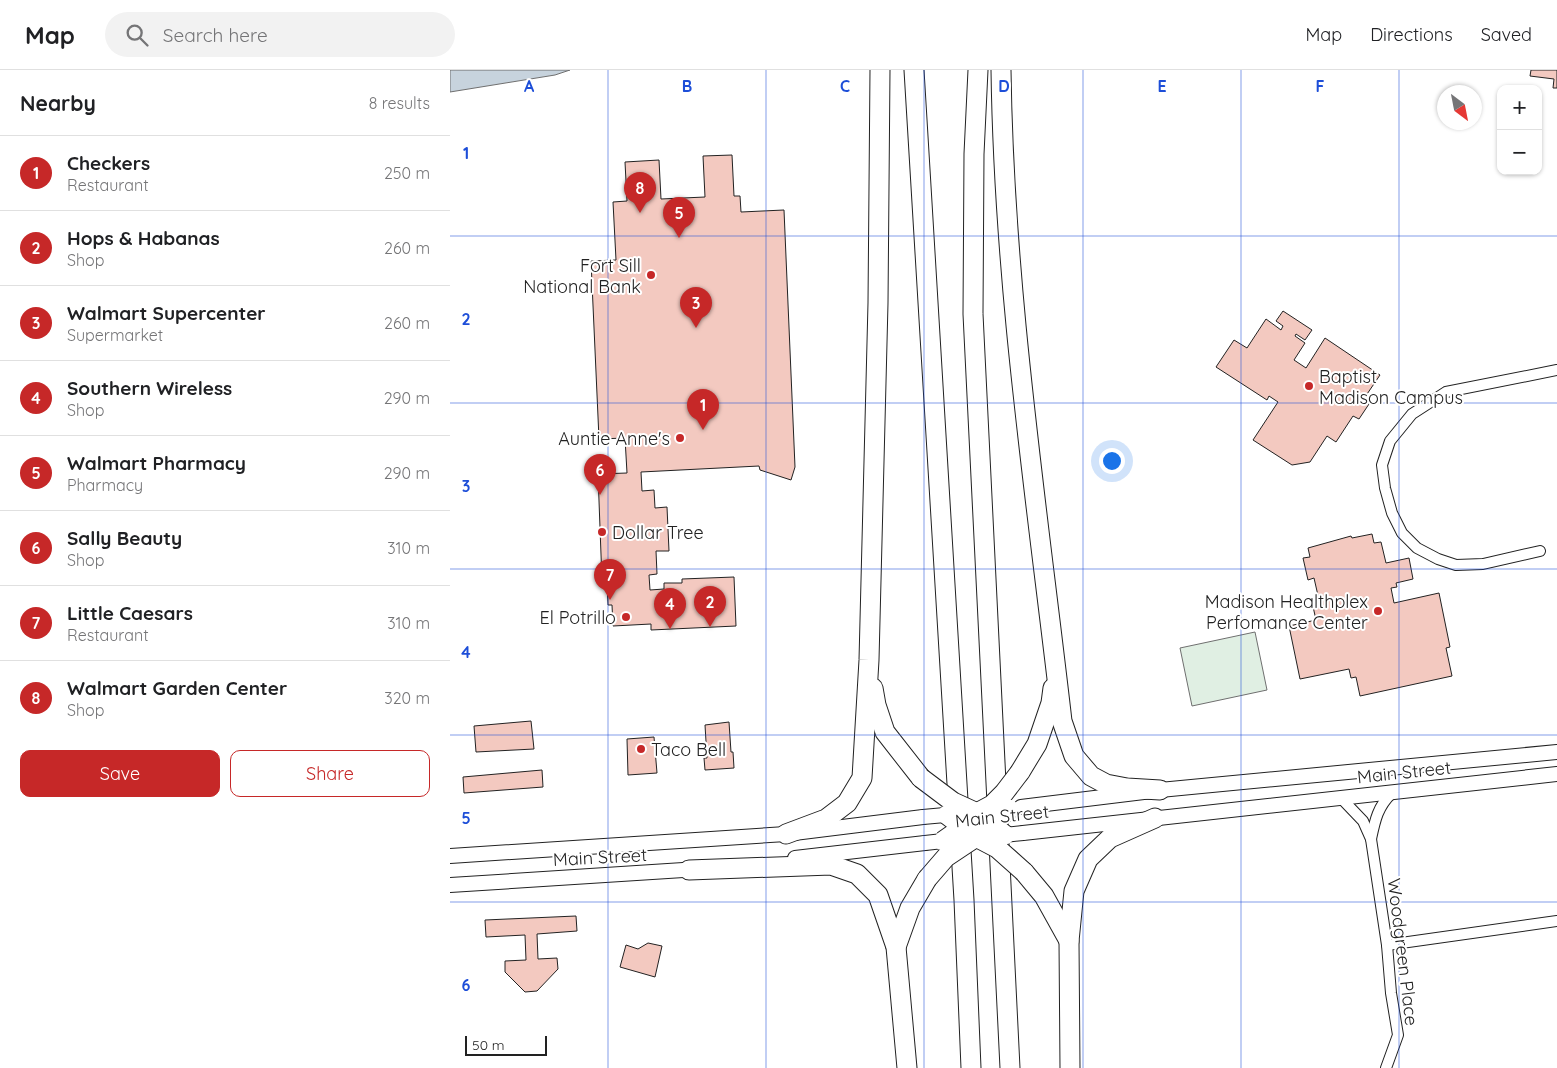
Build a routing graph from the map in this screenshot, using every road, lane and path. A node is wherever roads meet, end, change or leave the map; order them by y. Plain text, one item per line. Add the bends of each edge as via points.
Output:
1 (880, 70) edge
2 (914, 70) edge
3 (978, 70) edge
4 (1001, 70) edge
5 (1557, 370) edge
6 (1540, 551) dead end
7 (869, 660) junction
8 (1056, 669) junction
9 (1557, 752) edge
10 (1557, 774) edge
11 (1160, 790) junction
12 (1392, 792) junction
13 (1341, 798) junction
14 (1015, 808) joint
15 (947, 815) junction
16 (1155, 818) junction
17 (984, 819) junction
18 (970, 832) junction
19 (786, 834) junction
20 (1014, 834) junction
21 (1371, 839) junction
22 (934, 842) joint
23 (450, 856) edge
24 (689, 870) junction
25 (450, 885) edge
26 (1557, 921) edge
27 (1069, 941) junction
28 (1387, 945) junction
29 (896, 947) junction
30 (907, 1068) edge
31 (971, 1068) edge
32 (1010, 1068) edge
33 (1070, 1068) edge
34 (1386, 1068) edge

1 - 7 highway
2 - 31 highway via 964,900
3 - 32 highway via 973,314
4 - 8 highway via 1007,227 1020,379
5 - 6 street via 1446,392 1412,414 1390,441 1382,465 1392,513 1402,533 1417,548 1456,565 1484,564
7 - 17 highway, bridge via 876,705 886,732 921,778 953,802
7 - 19 highway via 862,778 847,803 833,814
8 - 11 highway via 1062,721 1074,756 1091,776 1106,784
8 - 17 highway, bridge via 1051,703 1037,744
9 - 11 main road, Main Street
10 - 12 main road, Main Street
11 - 14 main road, Main Street
12 - 13 main road, Main Street
12 - 21 street, Woodgreen Place via 1378,810
13 - 16 main road, Main Street
13 - 21 street, Woodgreen Place via 1363,821
14 - 17 highway, bridge
15 - 17 main road, Main Street, bridge
15 - 18 highway, bridge
15 - 19 main road, Main Street, bridge
16 - 20 main road, Main Street
16 - 27 highway via 1110,838 1088,859 1074,891
17 - 18 highway, bridge
17 - 20 highway, bridge
18 - 20 main road, Main Street, bridge
18 - 22 highway, bridge
18 - 27 highway, bridge via 997,848 1024,872 1044,896
18 - 29 highway, bridge via 927,878 910,908
19 - 23 main road, Main Street
21 - 28 street, Woodgreen Place
22 - 24 main road, Main Street
24 - 25 main road, Main Street
24 - 29 highway via 831,865 857,874 878,895
26 - 28 street
27 - 33 highway
28 - 34 street, Woodgreen Place via 1398,1035
29 - 30 highway

